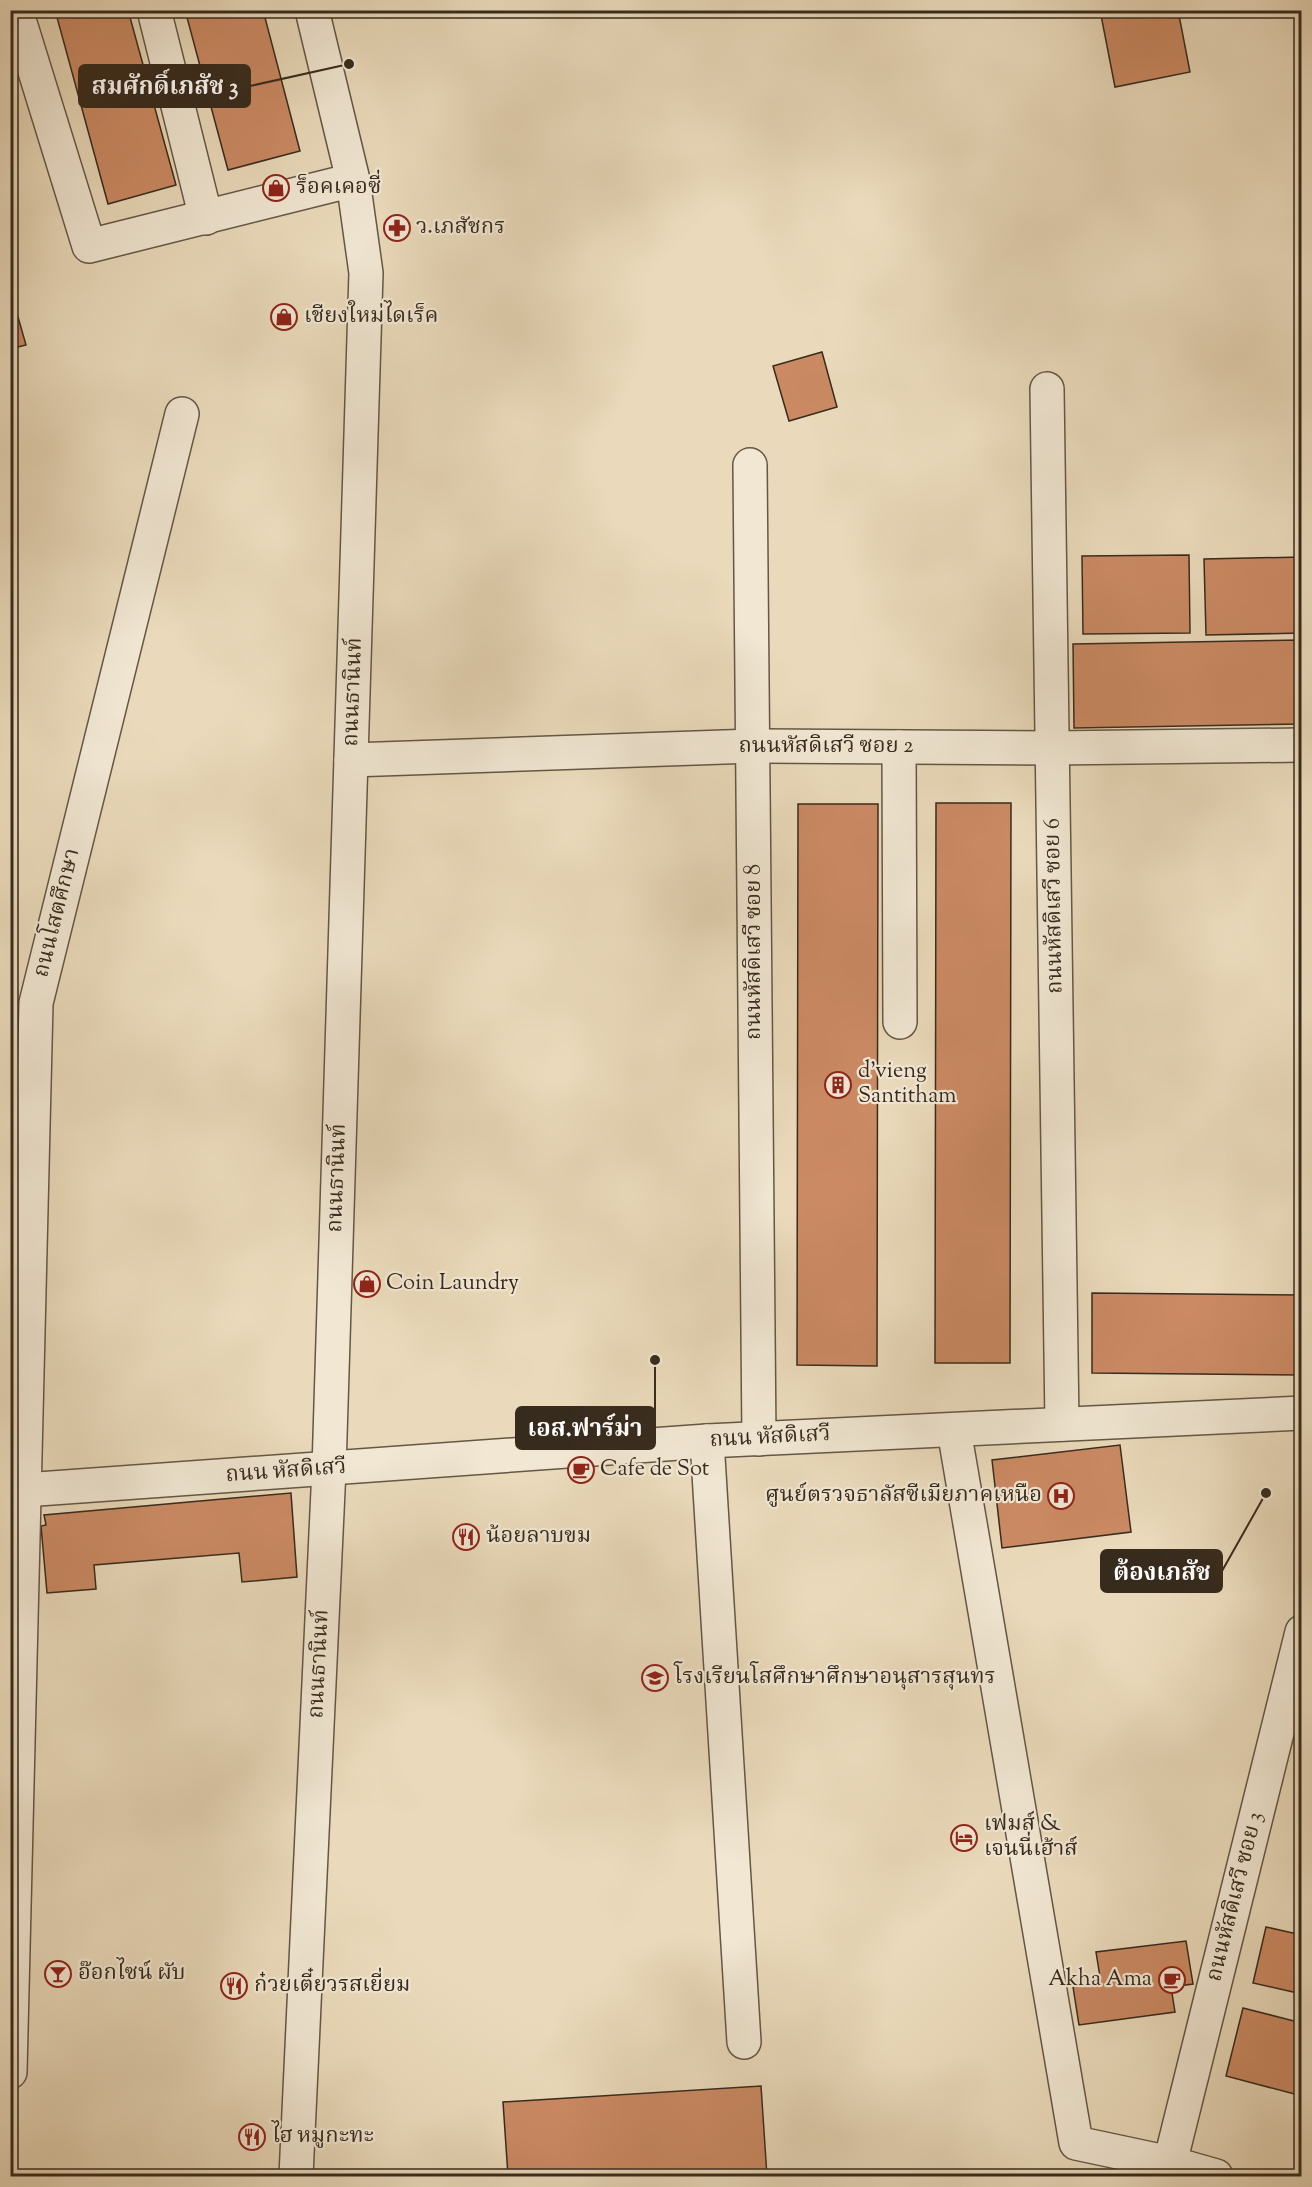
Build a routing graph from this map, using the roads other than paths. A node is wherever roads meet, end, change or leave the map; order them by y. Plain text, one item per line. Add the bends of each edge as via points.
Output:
1 (16, 10) edge
2 (154, 10) edge
3 (312, 10) edge
4 (353, 180) junction
5 (206, 218) junction
6 (1047, 389) dead end
7 (182, 414) dead end
8 (750, 465) dead end
9 (1302, 745) edge
10 (753, 746) junction
11 (899, 747) junction
12 (1052, 748) junction
13 (351, 760) junction
14 (900, 1022) dead end
15 (18, 1407) edge
16 (1302, 1413) edge
17 (1062, 1424) junction
18 (954, 1430) junction
19 (759, 1439) junction
20 (707, 1441) junction
21 (329, 1468) junction
22 (24, 1490) junction
23 (16, 1589) edge
24 (1302, 1632) edge
25 (744, 2042) dead end
26 (10, 2072) edge
27 (1170, 2163) junction
28 (296, 2176) edge
29 (1216, 2176) edge

1 - 5 street via 89,246
2 - 5 street
3 - 4 street, ถนนธานินท์
4 - 5 street
4 - 13 street, ถนนธานินท์ via 366,273
6 - 12 street, ถนนหัสดิเสวี ซอย 6
7 - 15 street, ถนนโสตศึกษา via 36,1003
8 - 10 street, ถนนหัสดิเสวี ซอย 8
9 - 12 street, ถนนหัสดิเสวี ซอย 2
10 - 11 street, ถนนหัสดิเสวี ซอย 2
10 - 13 street, ถนนหัสดิเสวี ซอย 2
10 - 19 street, ถนนหัสดิเสวี ซอย 8
11 - 12 street, ถนนหัสดิเสวี ซอย 2
11 - 14 street
12 - 17 street, ถนนหัสดิเสวี ซอย 6
13 - 21 street, ถนนธานินท์
15 - 22 street, ถนนโสตศึกษา
16 - 17 street, ถนน หัสดิเสวี
17 - 18 street, ถนน หัสดิเสวี
18 - 19 street, ถนน หัสดิเสวี
18 - 27 street via 1076,2143
19 - 20 street, ถนน หัสดิเสวี
20 - 21 street, ถนน หัสดิเสวี
20 - 25 street
21 - 22 street, ถนน หัสดิเสวี
21 - 28 street, ถนนธานินท์
22 - 23 street, ถนนโสตศึกษา
23 - 26 street, ถนนโสตศึกษา
24 - 27 street, ถนนหัสดิเสวี ซอย 3
27 - 29 street

